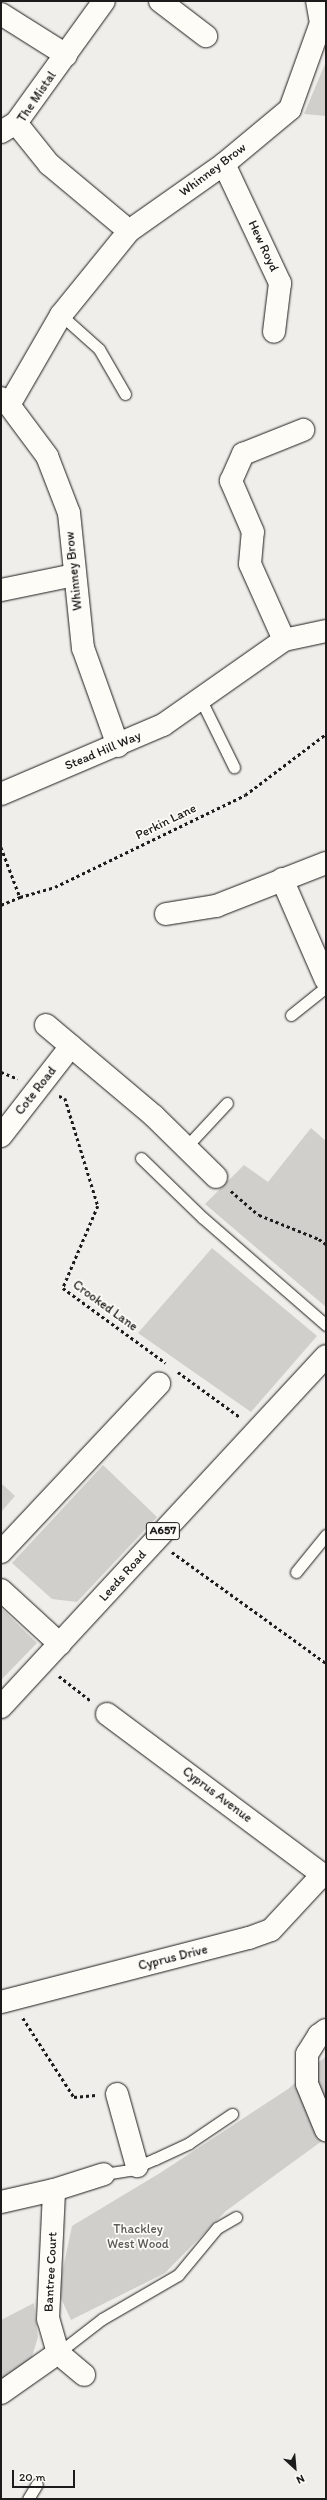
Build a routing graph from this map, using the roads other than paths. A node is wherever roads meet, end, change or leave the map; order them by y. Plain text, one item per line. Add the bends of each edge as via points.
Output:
1 (104, 1) edge
2 (160, 1) edge
3 (317, 1) edge
4 (1, 14) edge
5 (323, 23) edge
6 (206, 36) dead end
7 (66, 55) junction
8 (8, 127) edge
9 (224, 164) junction
10 (129, 231) junction
11 (61, 315) junction
12 (274, 332) dead end
13 (125, 394) dead end
14 (5, 402) edge
15 (303, 430) dead end
16 (74, 575) junction
17 (1, 590) edge
18 (326, 631) edge
19 (284, 640) junction
20 (201, 700) junction
21 (118, 746) junction
22 (234, 767) dead end
23 (1, 794) edge
24 (326, 862) edge
25 (282, 879) junction
26 (166, 914) dead end
27 (326, 980) edge
28 (326, 987) edge
29 (291, 1015) dead end
30 (46, 1025) dead end
31 (71, 1046) junction
32 (227, 1103) dead end
33 (1, 1136) edge
34 (186, 1147) junction
35 (141, 1158) dead end
36 (216, 1177) road end
37 (326, 1325) edge
38 (326, 1356) edge
39 (159, 1384) dead end
40 (326, 1535) edge
41 (1, 1552) edge
42 (296, 1572) dead end
43 (1, 1590) edge
44 (60, 1644) junction
45 (1, 1707) edge
46 (107, 1714) road end
47 (324, 1875) edge
48 (6, 2001) edge
49 (326, 2030) edge
50 (117, 2094) road end
51 (232, 2114) dead end
52 (326, 2130) edge
53 (138, 2166) junction
54 (104, 2174) joint
55 (54, 2190) junction
56 (1, 2202) edge
57 (236, 2217) dead end
58 (58, 2353) junction
59 (84, 2375) dead end
60 (1, 2392) edge
61 (37, 2484) dead end
62 (28, 2499) edge

1 - 7 street, The Mistal
2 - 6 street
3 - 5 street, Whinney Brow
4 - 7 street
5 - 9 street, Whinney Brow via 290,109
7 - 8 street, The Mistal
8 - 10 street, The Mistal
9 - 10 street, Whinney Brow
9 - 12 street, Hew Royd via 280,283
10 - 11 street, Whinney Brow
11 - 13 lane via 99,349
11 - 14 street, Whinney Brow
14 - 16 street, Whinney Brow via 47,456 69,513
15 - 19 street via 243,454 232,482 253,532 250,564
16 - 17 street
16 - 21 street, Whinney Brow via 83,648
18 - 19 street, Stead Hill Way
19 - 20 street, Stead Hill Way
20 - 21 street, Stead Hill Way via 163,725
20 - 22 lane
21 - 23 street, Stead Hill Way
24 - 25 street
25 - 26 street via 216,906
25 - 27 street
28 - 29 lane
30 - 31 street
31 - 33 street, Cote Road
31 - 34 street via 154,1116
32 - 34 lane
34 - 36 street
35 - 37 lane via 203,1218
38 - 44 street, Leeds Road / A657
39 - 41 street
40 - 42 lane
43 - 44 street
44 - 45 street, Leeds Road / A657
46 - 47 street, Cyprus Avenue
47 - 48 street, Cyprus Drive via 272,1930
49 - 52 street via 319,2035 307,2054 307,2084
50 - 53 street
51 - 53 lane via 189,2143
53 - 54 lane
54 - 55 street
55 - 56 street
55 - 58 street, Bantree Court via 48,2318
57 - 58 lane via 217,2228 178,2275 102,2319
58 - 59 street
58 - 60 street
61 - 62 lane

